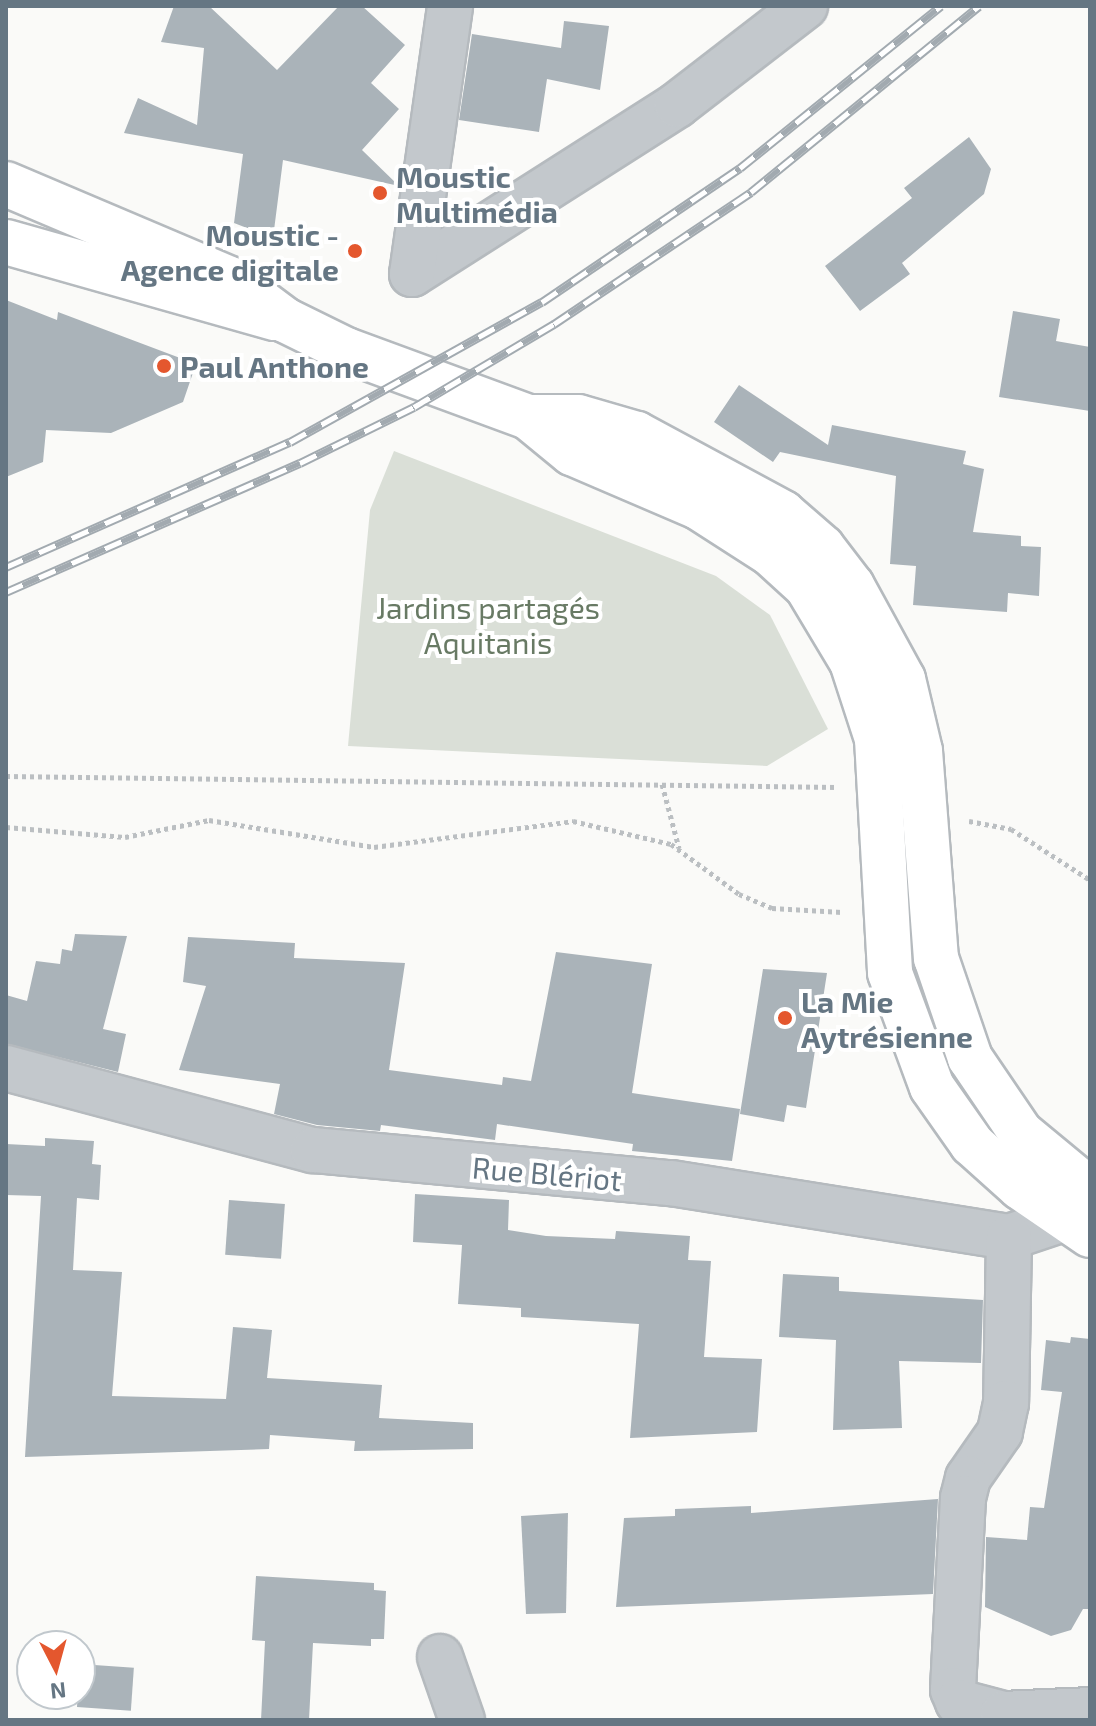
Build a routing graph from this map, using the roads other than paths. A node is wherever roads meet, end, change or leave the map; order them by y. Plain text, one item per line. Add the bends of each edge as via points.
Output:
1 (450, 6) edge
2 (805, 6) edge
3 (6, 184) edge
4 (6, 242) edge
5 (285, 320) junction
6 (528, 417) junction
7 (6, 1068) edge
8 (1083, 1213) edge
9 (1009, 1237) junction
10 (440, 1657) dead end
11 (1090, 1710) edge
12 (462, 1716) edge

1 - 2 street via 412,274 677,105
3 - 5 main road via 230,279
4 - 5 main road via 225,309
5 - 6 main road via 346,350
6 - 8 main road via 572,453 698,507 771,554 807,587 834,625 868,701 890,973 932,1087 972,1144
6 - 8 main road via 578,417 637,434 783,513 822,547 852,586 903,679 920,751 936,958 970,1058
7 - 9 street, Rue Blériot via 313,1150 671,1183
8 - 9 street, Rue Blériot
9 - 11 street via 1006,1403 1000,1432 968,1478 963,1498 953,1690 958,1702 1003,1714
10 - 12 street

